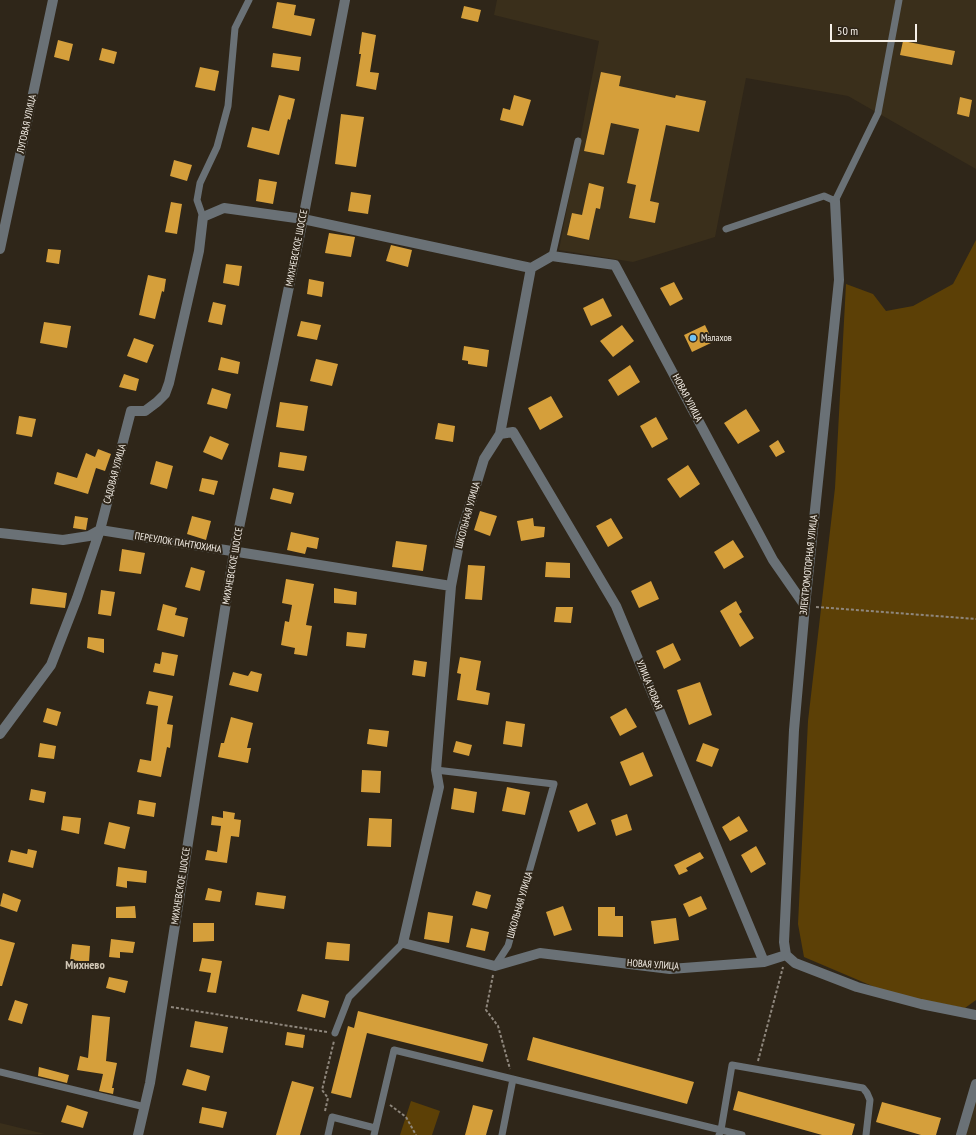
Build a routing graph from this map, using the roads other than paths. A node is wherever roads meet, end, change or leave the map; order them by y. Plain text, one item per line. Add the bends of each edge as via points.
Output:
1 (53, 0) edge
2 (249, 0) edge
3 (345, 0) edge
4 (899, 0) edge
5 (578, 141) dead end
6 (836, 201) junction
7 (203, 217) junction
8 (303, 219) junction
9 (726, 229) dead end
10 (0, 249) edge
11 (552, 256) junction
12 (531, 268) junction
13 (500, 434) junction
14 (100, 530) junction
15 (0, 533) edge
16 (234, 552) junction
17 (451, 586) junction
18 (805, 606) junction
19 (0, 734) edge
20 (436, 770) junction
21 (403, 943) junction
22 (786, 955) junction
23 (764, 962) junction
24 (495, 966) junction
25 (976, 1015) edge
26 (335, 1033) road end
27 (0, 1072) edge
28 (513, 1079) junction
29 (976, 1084) edge
30 (145, 1107) junction
31 (375, 1132) edge
32 (720, 1132) edge
33 (138, 1135) edge
34 (328, 1135) edge
35 (502, 1135) edge
36 (742, 1135) edge
37 (866, 1135) edge
38 (962, 1135) edge

1 - 10 street, ЛУГОВАЯ УЛИЦА
2 - 7 lane via 235,28 228,106 217,147 200,183 197,200
3 - 8 street, МИХНЕВСКОЕ ШОССЕ
4 - 6 lane via 878,113
5 - 11 lane
6 - 9 lane via 824,196
6 - 18 street, ЭЛЕКТРОМОТОРНАЯ УЛИЦА via 839,280
7 - 8 street via 224,208
7 - 14 street, САДОВАЯ УЛИЦА via 199,251 169,383 165,394 145,411 131,411
8 - 12 street
8 - 16 street, МИХНЕВСКОЕ ШОССЕ
11 - 12 street
11 - 18 street, НОВАЯ УЛИЦА via 615,265 773,560
12 - 13 street, ШКОЛЬНАЯ УЛИЦА
13 - 17 street, ШКОЛЬНАЯ УЛИЦА via 484,459 461,534
13 - 23 street, УЛИЦА НОВАЯ via 513,432 616,606
14 - 15 street via 89,536 63,540
14 - 16 street, ПЕРЕУЛОК ПАНТЮХИНА
14 - 19 street, САДОВАЯ УЛИЦА via 51,665
16 - 17 street, ПЕРЕУЛОК ПАНТЮХИНА
16 - 30 street, МИХНЕВСКОЕ ШОССЕ
17 - 20 street, ШКОЛЬНАЯ УЛИЦА
18 - 22 street, ЭЛЕКТРОМОТОРНАЯ УЛИЦА via 794,730 784,942
20 - 21 street, ШКОЛЬНАЯ УЛИЦА via 438,787
20 - 24 lane, ШКОЛЬНАЯ УЛИЦА via 554,784 508,946
21 - 24 street
21 - 26 lane via 349,997
22 - 23 street, НОВАЯ УЛИЦА
22 - 25 street via 795,963 857,987
23 - 24 street, НОВАЯ УЛИЦА via 670,969 540,953
27 - 30 lane
28 - 31 lane via 394,1050
28 - 32 lane
28 - 35 lane
29 - 38 street
30 - 33 street, МИХНЕВСКОЕ ШОССЕ
31 - 34 lane via 332,1118
32 - 36 lane
32 - 37 lane via 732,1065 863,1088 870,1100

